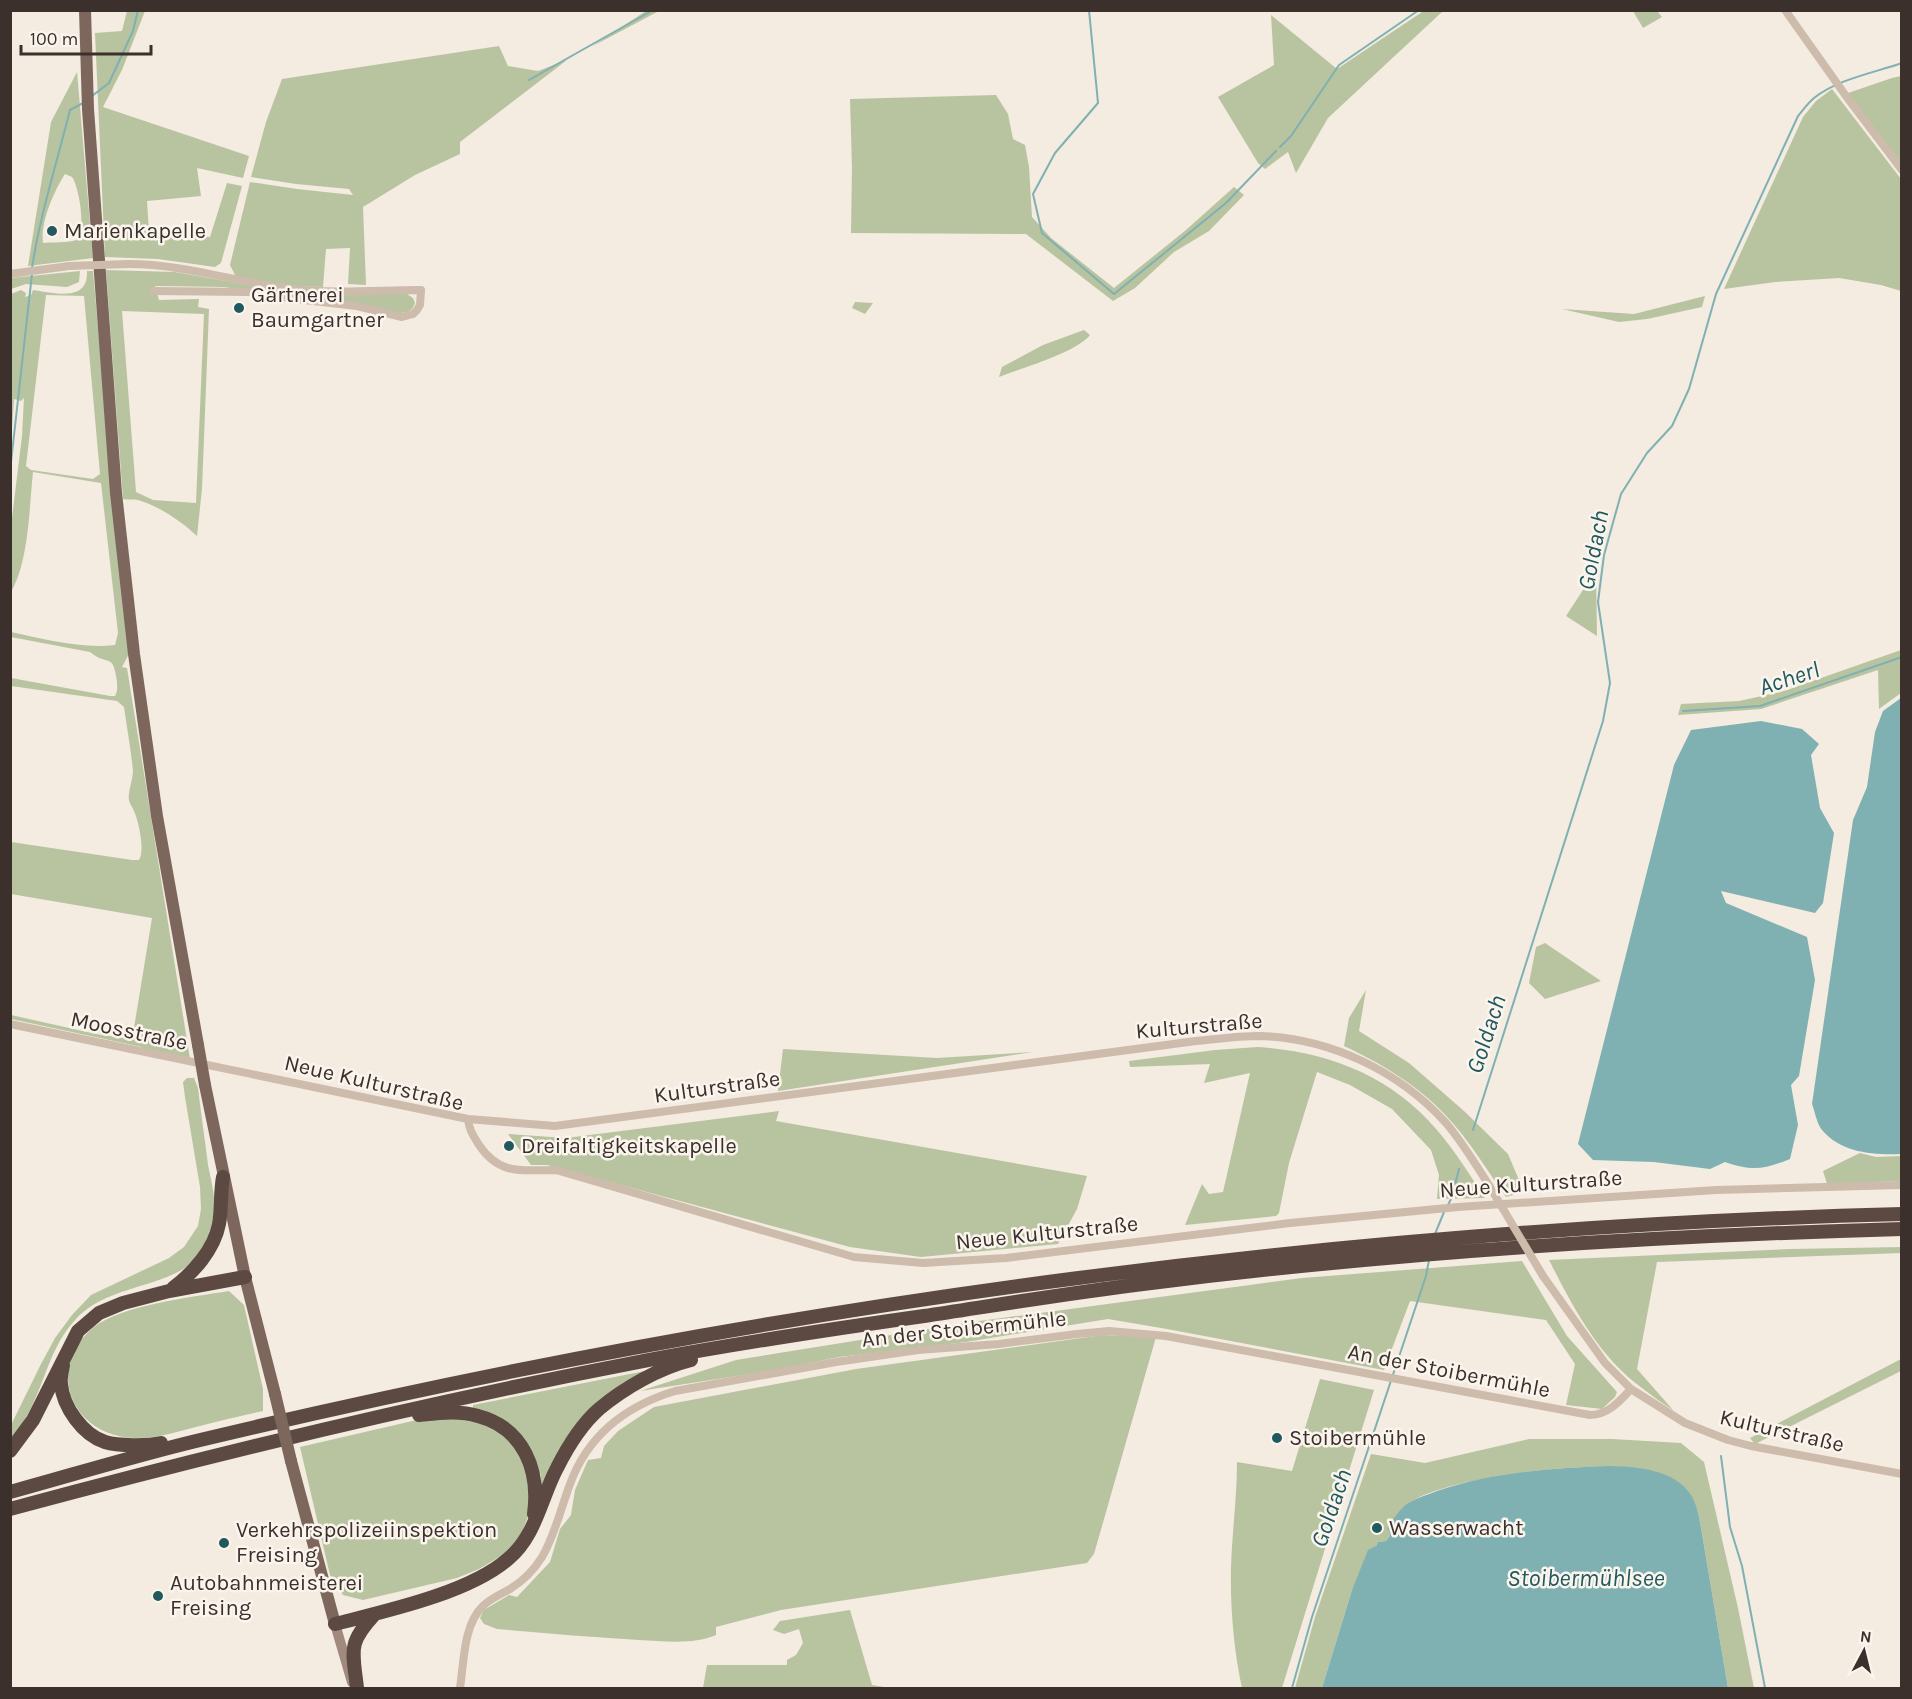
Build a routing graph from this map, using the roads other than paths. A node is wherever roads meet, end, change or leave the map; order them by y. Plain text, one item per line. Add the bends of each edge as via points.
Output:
1 (85, 10) edge
2 (1785, 10) edge
3 (1902, 170) edge
4 (10, 274) edge
5 (153, 291) dead end
6 (10, 1024) edge
7 (239, 1073) joint
8 (468, 1119) junction
9 (223, 1177) junction
10 (1902, 1185) edge
11 (1902, 1214) edge
12 (1902, 1229) edge
13 (245, 1277) junction
14 (169, 1291) junction
15 (743, 1344) junction
16 (63, 1356) junction
17 (1631, 1389) junction
18 (390, 1413) junction
19 (193, 1442) junction
20 (10, 1451) edge
21 (1902, 1474) edge
22 (10, 1492) edge
23 (10, 1509) edge
24 (532, 1525) junction
25 (376, 1614) junction
26 (335, 1624) junction
27 (355, 1689) edge
28 (460, 1689) edge

1 - 9 main road, bridge via 88,109 116,493 133,643 157,816
2 - 3 street
4 - 5 street, bridge via 69,266 129,264 189,269 312,291 421,290 417,310 402,316 249,292
6 - 7 street, Moosstraße
7 - 8 street, Neue Kulturstraße
8 - 10 street, Neue Kulturstraße via 469,1128 487,1156 507,1168 564,1172 843,1254 923,1263 1006,1258 1458,1207 1716,1190
8 - 17 street, Kulturstraße, bridge via 555,1126 1223,1038 1260,1036 1332,1048 1398,1081 1446,1124 1490,1187 1543,1276 1605,1363
9 - 13 main road
9 - 14 highway via 214,1239 185,1279
11 - 19 highway via 1699,1221 1440,1238 1140,1269 668,1340 472,1378
12 - 15 highway via 1688,1237 1440,1254 1142,1284
13 - 14 highway
13 - 26 main road, bridge
14 - 16 highway via 99,1314 78,1331
15 - 18 highway
15 - 24 highway via 729,1354 659,1370 599,1410 574,1439 556,1469
16 - 19 highway via 61,1384 67,1408 83,1428 104,1442 148,1446 176,1440
16 - 20 highway via 33,1420
17 - 21 street, Kulturstraße via 1685,1423 1728,1440
17 - 28 street, An der Stoibermühle via 1607,1411 1590,1414 1166,1336 1109,1331 866,1357 682,1390 651,1398 621,1416 588,1449 571,1481 542,1558 526,1577 476,1614 467,1641
18 - 23 highway
18 - 24 highway via 467,1414 491,1421 510,1433 526,1452 532,1468 536,1487
19 - 22 highway
24 - 25 highway via 508,1559 479,1579
25 - 26 highway
25 - 27 highway via 355,1641
26 - 27 main road

